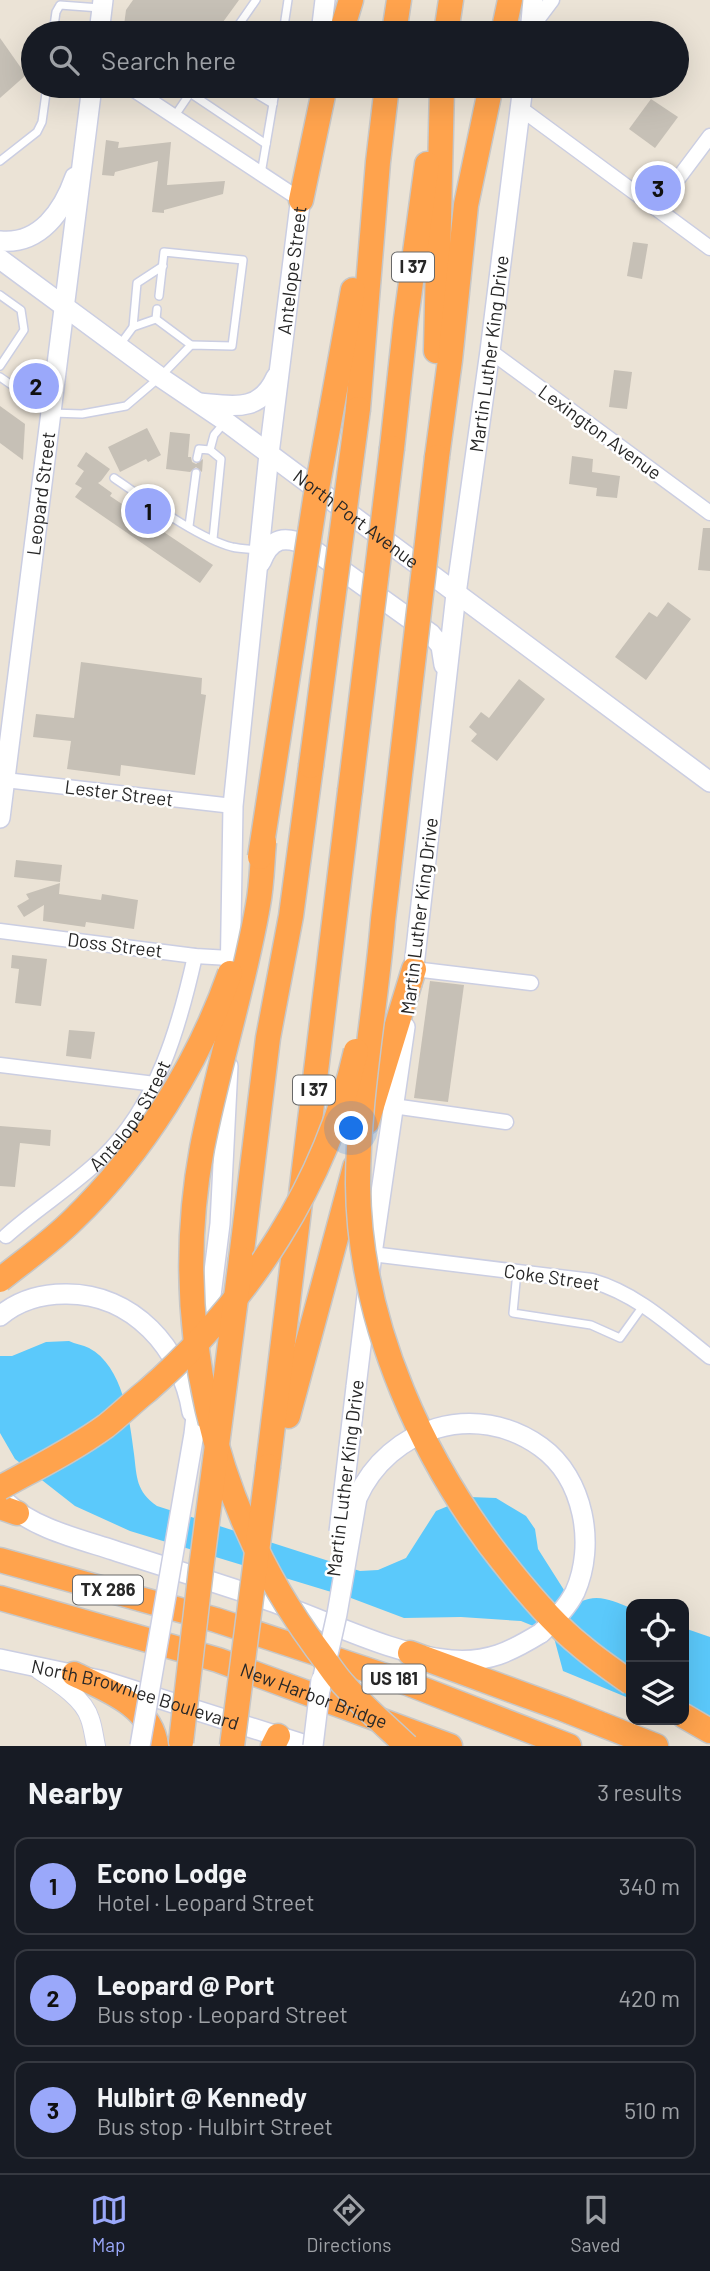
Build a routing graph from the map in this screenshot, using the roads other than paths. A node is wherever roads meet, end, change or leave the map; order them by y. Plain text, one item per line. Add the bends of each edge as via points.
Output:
1 (256, 0) edge
2 (288, 0) edge
3 (325, 0) edge
4 (351, 0) edge
5 (399, 0) edge
6 (451, 0) edge
7 (510, 0) edge
8 (533, 0) edge
9 (552, 0) edge
10 (102, 4) edge
11 (55, 21) edge
12 (241, 21) edge
13 (285, 21) edge
14 (322, 21) edge
15 (345, 21) edge
16 (396, 21) edge
17 (448, 21) edge
18 (506, 21) edge
19 (531, 21) edge
20 (537, 21) edge
21 (45, 98) edge
22 (90, 98) edge
23 (146, 98) edge
24 (186, 98) edge
25 (204, 98) edge
26 (263, 98) edge
27 (274, 98) edge
28 (314, 98) edge
29 (322, 98) edge
30 (385, 98) edge
31 (439, 98) edge
32 (441, 98) edge
33 (488, 98) edge
34 (521, 98) edge
35 (273, 104) junction
36 (520, 108) junction
37 (174, 117) junction
38 (88, 118) junction
39 (710, 136) edge
40 (266, 144) junction
41 (0, 161) edge
42 (377, 162) junction
43 (261, 174) junction
44 (301, 200) junction
45 (656, 208) junction
46 (0, 241) edge
47 (710, 248) edge
48 (0, 259) edge
49 (163, 266) junction
50 (0, 295) edge
51 (159, 296) dead end
52 (65, 307) junction
53 (158, 309) dead end
54 (156, 319) junction
55 (133, 327) junction
56 (191, 345) junction
57 (119, 346) junction
58 (490, 351) junction
59 (0, 366) edge
60 (280, 370) junction
61 (0, 377) edge
62 (160, 377) junction
63 (200, 403) junction
64 (51, 413) junction
65 (225, 421) junction
66 (210, 450) junction
67 (269, 454) junction
68 (437, 457) junction
69 (197, 458) dead end
70 (196, 472) dead end
71 (114, 478) dead end
72 (710, 513) edge
73 (189, 526) junction
74 (214, 539) junction
75 (259, 559) junction
76 (456, 594) junction
77 (446, 687) junction
78 (4, 747) edge
79 (5, 780) junction
80 (710, 782) edge
81 (233, 806) junction
82 (0, 818) edge
83 (264, 842) junction
84 (383, 920) junction
85 (0, 931) edge
86 (195, 956) junction
87 (230, 958) junction
88 (414, 969) junction
89 (531, 983) dead end
90 (0, 1065) edge
91 (155, 1084) junction
92 (393, 1106) junction
93 (506, 1122) dead end
94 (6, 1236) dead end
95 (372, 1254) junction
96 (517, 1271) junction
97 (0, 1280) edge
98 (236, 1299) junction
99 (644, 1305) junction
100 (0, 1316) edge
101 (710, 1357) edge
102 (288, 1383) junction
103 (194, 1434) junction
104 (0, 1488) edge
105 (4, 1505) edge
106 (0, 1560) edge
107 (0, 1598) edge
108 (216, 1620) joint
109 (410, 1653) junction
110 (0, 1659) edge
111 (218, 1660) joint
112 (30, 1665) junction
113 (75, 1674) junction
114 (626, 1679) edge
115 (320, 1690) junction
116 (689, 1719) edge
117 (710, 1731) edge
118 (275, 1741) edge
119 (181, 1744) edge
120 (96, 1746) edge
121 (140, 1746) edge
122 (156, 1746) edge
123 (232, 1746) edge
124 (311, 1746) edge
125 (407, 1746) edge
126 (450, 1746) edge
127 (569, 1746) edge
128 (656, 1746) edge

1 - 12 lane
2 - 13 lane
3 - 14 main road
4 - 15 highway
5 - 16 highway
6 - 17 highway
7 - 18 highway
8 - 19 main road
9 - 20 street
10 - 11 lane via 61,5
21 - 41 lane via 37,132
22 - 38 main road, Leopard Street
23 - 37 street
24 - 37 lane
25 - 40 lane
26 - 35 lane
27 - 35 lane
28 - 44 main road, Antelope Street
29 - 44 highway
30 - 42 highway, I 37
31 - 102 highway, I 37, bridge via 421,204 350,791
32 - 68 highway
33 - 68 highway via 466,205
34 - 36 main road, Martin Luther King Drive
35 - 40 lane
36 - 45 street
36 - 58 main road, Martin Luther King Drive
37 - 43 street
38 - 46 main road via 72,188 56,213 42,229 23,240
38 - 52 main road, Leopard Street
39 - 45 street
40 - 43 lane
42 - 83 highway, bridge via 331,412
42 - 98 highway, I 37, bridge via 358,409 291,916 268,1038
43 - 44 street
44 - 60 main road, Antelope Street
45 - 47 street
48 - 52 main road, North Port Avenue
49 - 51 lane
49 - 55 lane via 138,283
49 - 56 lane via 164,251 243,260 232,346
50 - 59 lane via 21,310 24,330
52 - 57 main road, North Port Avenue
52 - 64 main road, Leopard Street
53 - 54 lane
54 - 55 lane
54 - 56 lane
55 - 57 lane
56 - 62 lane
57 - 62 main road, North Port Avenue
58 - 72 street, Lexington Avenue
58 - 76 main road, Martin Luther King Drive
60 - 63 main road via 271,388 251,403
60 - 67 main road, Antelope Street
61 - 64 lane
62 - 63 main road, North Port Avenue
62 - 64 lane via 126,406 82,414
63 - 65 main road, North Port Avenue
64 - 78 main road, Leopard Street
65 - 66 lane
65 - 67 main road, North Port Avenue
66 - 69 lane via 199,449
66 - 74 lane via 221,459
67 - 75 main road, Antelope Street
67 - 76 main road, North Port Avenue
68 - 84 highway, bridge
70 - 73 lane
71 - 73 lane
73 - 74 lane
74 - 75 lane
75 - 77 main road via 282,539 307,546 431,634 441,646
75 - 81 main road, Antelope Street
76 - 77 main road, Martin Luther King Drive
76 - 80 main road, North Port Avenue
77 - 88 main road, Martin Luther King Drive
78 - 79 main road, Leopard Street
79 - 81 street, Lester Street
79 - 82 main road, Leopard Street
81 - 87 main road, Antelope Street
83 - 97 highway, bridge via 237,953 190,1063 151,1126 109,1181 74,1219
83 - 125 highway, bridge via 259,902 202,1148 194,1204 193,1326 201,1381 233,1498 267,1572 345,1687
84 - 98 highway, bridge via 352,1068 336,1121 290,1220
84 - 114 highway, bridge via 358,1185 365,1258 384,1343 432,1455 495,1553 535,1602 580,1645
85 - 86 street, Doss Street
86 - 87 street, Doss Street
86 - 91 street, Antelope Street via 179,1019
87 - 103 main road, Antelope Street via 220,1224
88 - 89 street
88 - 92 main road, Martin Luther King Drive
88 - 102 highway
90 - 91 street
91 - 94 street, Antelope Street via 104,1157
92 - 93 street
92 - 95 main road, Martin Luther King Drive
95 - 96 street, Coke Street
95 - 115 main road, Martin Luther King Drive, bridge
96 - 99 street, Coke Street via 592,1280
96 - 99 lane via 513,1313 591,1325 620,1338
98 - 104 highway, bridge via 181,1361 108,1424
98 - 119 highway, I 37, bridge
99 - 101 street, Coke Street
100 - 103 main road via 48,1294 80,1294 115,1303 158,1337 178,1366 190,1398
102 - 123 highway, bridge via 288,1417 268,1466
103 - 121 main road, bridge
105 - 109 main road via 64,1534 271,1601
106 - 108 highway, TX 286
107 - 111 highway, TX 286
108 - 127 highway, New Harbor Bridge / US 181 via 407,1683
109 - 115 main road, bridge via 450,1660 489,1659 541,1633 574,1595 586,1552 585,1528 571,1483 555,1459 513,1431 484,1424 438,1428 418,1434 375,1468 357,1498
109 - 128 highway
110 - 112 main road, North Brownlee Boulevard
111 - 126 highway, New Harbor Bridge / US 181
112 - 113 main road, North Brownlee Boulevard
112 - 120 street via 74,1696 90,1716
113 - 118 main road, North Brownlee Boulevard
113 - 122 highway via 141,1714
115 - 124 main road, Martin Luther King Drive, bridge
116 - 117 highway
118 - 124 main road, North Brownlee Boulevard

